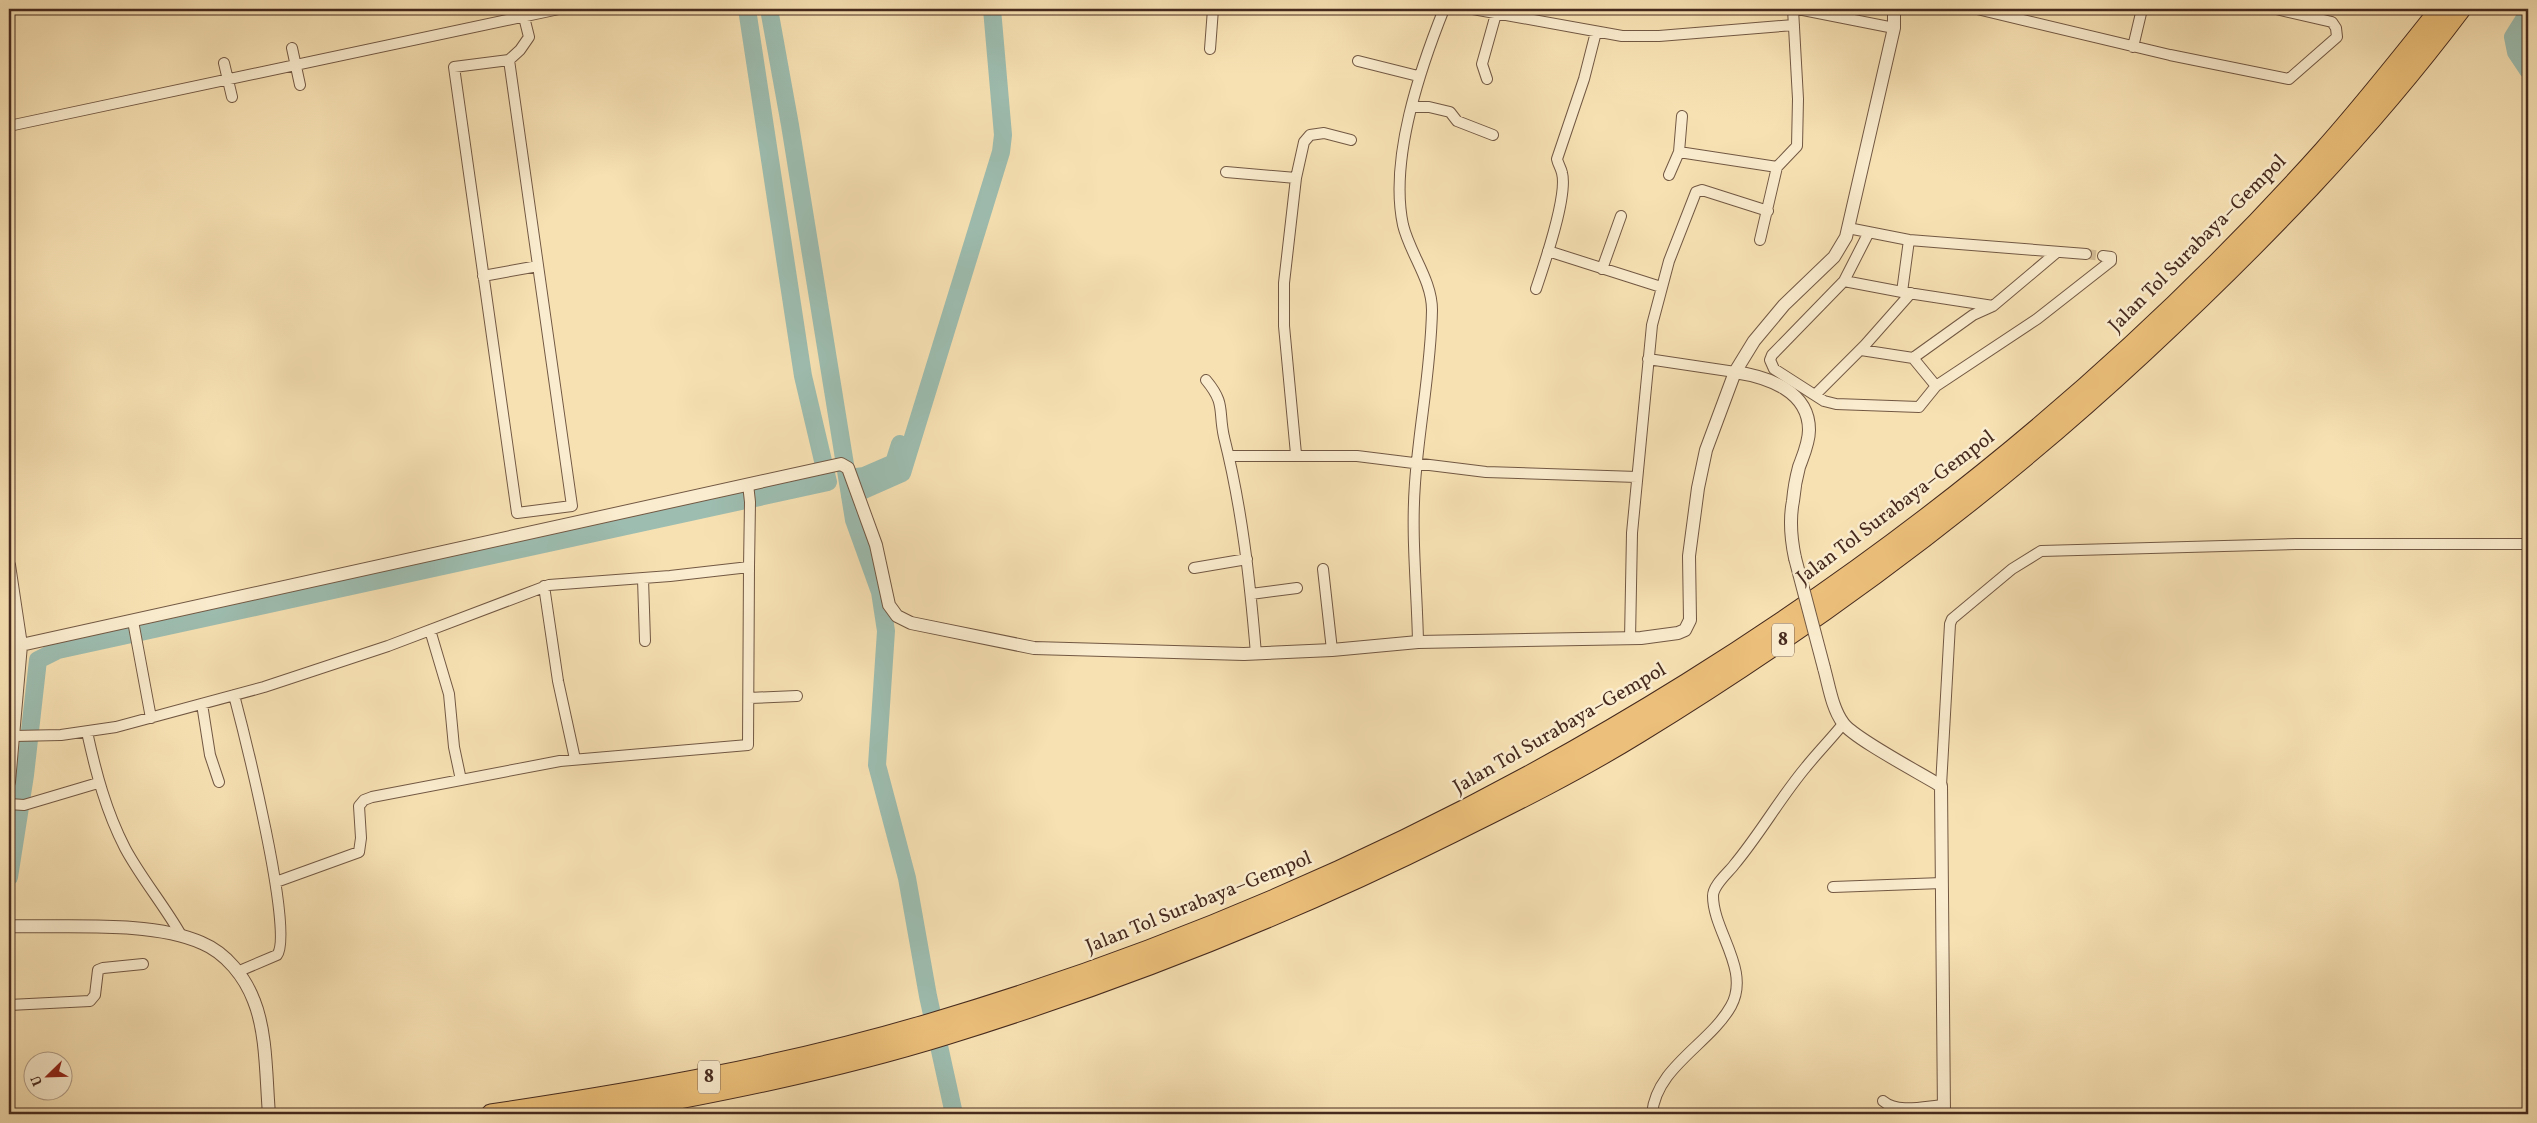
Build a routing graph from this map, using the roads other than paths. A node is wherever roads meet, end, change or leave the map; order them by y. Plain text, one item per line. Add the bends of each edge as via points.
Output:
1 (559, 9) edge
2 (1213, 9) edge
3 (1444, 9) edge
4 (1473, 9) edge
5 (1793, 9) edge
6 (1798, 9) edge
7 (1894, 9) edge
8 (1977, 9) edge
9 (2142, 9) edge
10 (2276, 9) edge
11 (2440, 9) edge
12 (2461, 9) edge
13 (523, 12) edge
14 (1496, 14) junction
15 (1530, 14) edge
16 (1794, 25) junction
17 (1894, 28) junction
18 (1596, 32) junction
19 (2133, 46) junction
20 (292, 48) dead end
21 (1210, 49) dead end
22 (508, 60) junction
23 (1358, 61) dead end
24 (224, 63) dead end
25 (296, 66) junction
26 (1418, 76) junction
27 (1487, 78) dead end
28 (228, 81) junction
29 (300, 85) dead end
30 (232, 97) dead end
31 (1412, 107) junction
32 (1682, 116) dead end
33 (9, 126) edge
34 (1493, 134) dead end
35 (1350, 140) dead end
36 (1679, 152) junction
37 (1777, 167) junction
38 (1226, 172) dead end
39 (1669, 176) dead end
40 (1296, 178) junction
41 (1768, 211) junction
42 (1621, 216) dead end
43 (1848, 228) junction
44 (1869, 232) junction
45 (1760, 240) dead end
46 (1908, 240) junction
47 (1548, 251) junction
48 (2056, 253) junction
49 (2086, 254) tunnel mouth
50 (2103, 256) dead end
51 (538, 266) junction
52 (1602, 269) junction
53 (483, 276) junction
54 (1844, 281) junction
55 (1661, 287) junction
56 (1536, 289) dead end
57 (1906, 293) junction
58 (1993, 306) junction
59 (1860, 350) junction
60 (1648, 358) junction
61 (1913, 358) junction
62 (1735, 372) junction
63 (1206, 380) dead end
64 (1936, 386) junction
65 (1815, 395) junction
66 (1296, 454) junction
67 (1231, 456) junction
68 (1417, 462) junction
69 (1637, 477) junction
70 (748, 487) junction
71 (2528, 544) edge
72 (1247, 559) junction
73 (9, 565) edge
74 (749, 567) junction
75 (1194, 568) dead end
76 (1323, 569) dead end
77 (643, 579) junction
78 (544, 586) junction
79 (1297, 588) dead end
80 (1251, 594) junction
81 (133, 622) junction
82 (430, 630) junction
83 (1630, 639) junction
84 (645, 641) dead end
85 (1418, 642) junction
86 (21, 645) junction
87 (1332, 650) junction
88 (1256, 654) junction
89 (234, 695) junction
90 (796, 696) dead end
91 (749, 698) junction
92 (202, 704) junction
93 (152, 718) junction
94 (1843, 724) junction
95 (87, 732) junction
96 (19, 736) edge
97 (575, 759) junction
98 (461, 780) junction
99 (9, 782) edge
100 (219, 782) dead end
101 (98, 783) junction
102 (1941, 786) junction
103 (14, 804) edge
104 (276, 882) junction
105 (1942, 883) junction
106 (1833, 887) dead end
107 (9, 926) edge
108 (181, 935) junction
109 (143, 964) dead end
110 (237, 972) junction
111 (9, 1005) edge
112 (935, 1030) junction
113 (1884, 1101) dead end
114 (1940, 1108) edge
115 (268, 1114) edge
116 (490, 1114) edge
117 (599, 1114) edge
118 (1652, 1114) edge

1 - 13 street
2 - 21 street
3 - 26 street
4 - 14 street
5 - 16 street
6 - 17 street
7 - 17 street
8 - 19 street
9 - 19 street
10 - 19 street via 2332,22 2336,28 2337,37 2289,79
11 - 112 highway, Jalan Tol Surabaya–Gempol / 8 via 2375,91 2320,153 2162,316 2073,397 1961,491 1846,578 1638,713 1414,836 1242,912
12 - 112 highway, Jalan Tol Surabaya–Gempol / 8 via 2377,114 2286,215 2217,284 2069,422 1944,524 1855,591 1634,736 1517,801 1371,874 1106,982
13 - 22 street via 529,37
13 - 25 street
14 - 15 street
14 - 27 street via 1482,64
15 - 18 street
16 - 18 street via 1659,36
16 - 37 street via 1797,146
17 - 43 street
18 - 47 street via 1557,159 1563,188
20 - 25 street
22 - 51 street
22 - 53 street via 454,67
23 - 26 street
24 - 28 street
25 - 28 street
25 - 29 street
26 - 31 street
28 - 30 street
28 - 33 street
31 - 34 street via 1450,112 1457,121
31 - 68 street via 1402,164 1401,211 1408,241 1432,307 1429,364
32 - 36 street
35 - 40 street via 1324,133 1310,135 1304,142
36 - 37 street
36 - 39 street
37 - 41 street
38 - 40 street
40 - 66 street via 1284,292
41 - 45 street
41 - 55 street via 1702,190 1696,192
42 - 52 street
43 - 44 street
43 - 62 street via 1834,257 1784,305 1754,341
44 - 46 street
44 - 54 street
46 - 48 street
46 - 57 street
47 - 52 street
47 - 56 street
48 - 49 street
48 - 58 street
50 - 64 street via 2111,257 2111,262 2036,319
51 - 53 street
51 - 53 street via 572,506 517,513
52 - 55 street
54 - 57 street
54 - 65 street via 1770,360 1774,369
55 - 60 street
57 - 58 street
57 - 59 street
58 - 61 street via 1973,316
59 - 61 street
59 - 65 street
60 - 62 street
60 - 69 street
61 - 64 street
62 - 83 street via 1706,450 1698,488 1689,556 1689,624 1678,634
62 - 94 street, bridge via 1778,384 1793,394 1806,413 1809,432 1790,522 1795,558 1832,698
63 - 67 street via 1220,399 1222,428
64 - 65 street via 1915,408 1836,404
66 - 67 street
66 - 68 street
67 - 72 street
68 - 69 street via 1486,472
68 - 85 street via 1413,530
69 - 83 street via 1629,585
70 - 74 street
70 - 81 street
70 - 88 street via 841,464 846,466 876,545 890,605 904,621 1034,648
71 - 102 street via 2296,544 2040,551 2012,569 1952,619
72 - 75 street
72 - 80 street
73 - 86 street
74 - 77 street
74 - 91 street
76 - 87 street
77 - 78 street
77 - 84 street
78 - 82 street
78 - 97 street via 558,681
79 - 80 street
80 - 88 street
81 - 86 street
81 - 93 street
82 - 89 street
82 - 98 street via 449,694
83 - 85 street
85 - 87 street
86 - 96 street
87 - 88 street
89 - 92 street
89 - 104 street
90 - 91 street
91 - 97 street via 748,746
92 - 93 street
92 - 100 street via 210,755
93 - 95 street
94 - 102 street
94 - 118 street via 1805,768 1715,889 1714,903 1732,959 1736,992 1724,1016 1666,1080 1656,1097
95 - 96 street
95 - 101 street
96 - 99 street
97 - 98 street
98 - 104 street via 364,800 358,806 362,838 358,852
101 - 103 street
101 - 108 street via 126,850
102 - 105 street
104 - 110 street via 280,951
105 - 106 street
105 - 114 street
107 - 108 street via 114,928
108 - 110 street via 212,949
109 - 111 street via 98,970 95,995 90,1001
110 - 115 street via 258,1012
112 - 116 highway, Jalan Tol Surabaya–Gempol / 8 via 645,1090
112 - 117 highway, Jalan Tol Surabaya–Gempol / 8 via 760,1082
113 - 114 street via 1892,1106

